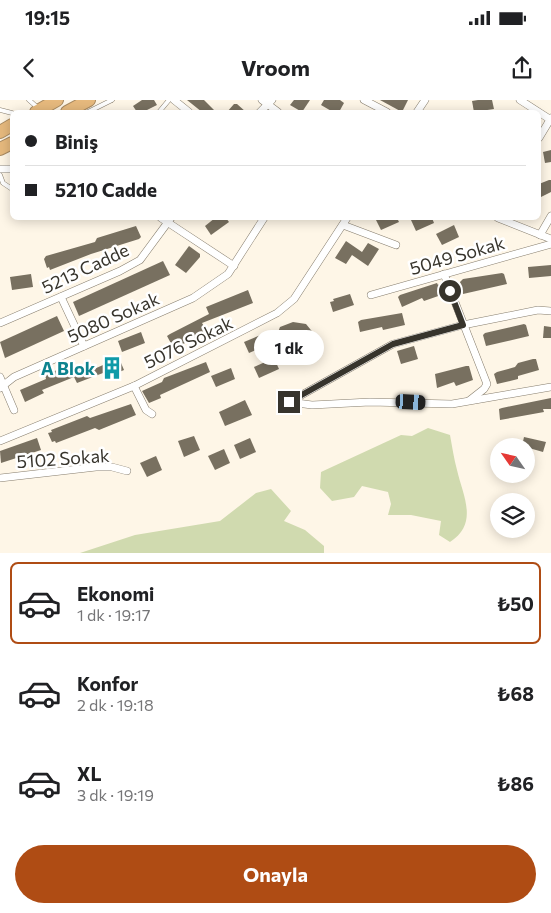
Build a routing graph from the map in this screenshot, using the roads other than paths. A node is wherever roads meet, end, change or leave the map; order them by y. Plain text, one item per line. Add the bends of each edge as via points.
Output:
1 (28, 100) edge
2 (57, 100) edge
3 (89, 100) edge
4 (112, 100) edge
5 (169, 100) edge
6 (174, 100) edge
7 (364, 100) edge
8 (520, 100) edge
9 (38, 108) edge
10 (71, 110) edge
11 (92, 110) edge
12 (161, 110) edge
13 (186, 110) edge
14 (383, 110) edge
15 (536, 110) edge
16 (551, 119) edge
17 (541, 135) edge
18 (0, 175) edge
19 (10, 188) edge
20 (551, 216) edge
21 (170, 220) edge
22 (263, 220) edge
23 (346, 220) edge
24 (503, 220) edge
25 (342, 225) junction
26 (540, 235) junction
27 (551, 239) edge
28 (551, 244) edge
29 (396, 245) dead end
30 (234, 266) junction
31 (444, 274) junction
32 (371, 295) dead end
33 (61, 297) junction
34 (551, 311) edge
35 (0, 323) edge
36 (463, 325) junction
37 (84, 346) junction
38 (0, 377) edge
39 (134, 386) junction
40 (2, 387) edge
41 (551, 387) edge
42 (468, 401) junction
43 (14, 410) dead end
44 (152, 414) dead end
45 (0, 441) edge
46 (127, 471) dead end
47 (0, 478) edge

1 - 9 lane
2 - 9 highway
3 - 10 highway
4 - 11 lane
5 - 12 lane
6 - 13 street
7 - 14 street
8 - 15 street
16 - 17 street
18 - 19 lane via 3,183
20 - 26 street
21 - 30 street
21 - 33 street, 5213 Cadde via 140,260
22 - 30 street, 5080 Sokak
23 - 25 street, 5076 Sokak
24 - 26 street
25 - 29 street
25 - 39 street, 5076 Sokak via 294,299 278,313
26 - 27 street
28 - 31 street, 5049 Sokak
30 - 37 street, 5080 Sokak via 228,274 193,298
31 - 32 street, 5049 Sokak
31 - 36 street
33 - 35 street, 5213 Cadde
33 - 37 street
34 - 36 street via 538,310
36 - 42 street via 487,384
36 - 42 street via 393,344 289,402 312,405 370,402 452,404
37 - 40 street, 5080 Sokak via 14,377
38 - 40 street
39 - 44 street via 146,410
39 - 45 street, 5076 Sokak
40 - 43 street
41 - 42 street
46 - 47 street, 5102 Sokak via 96,467

